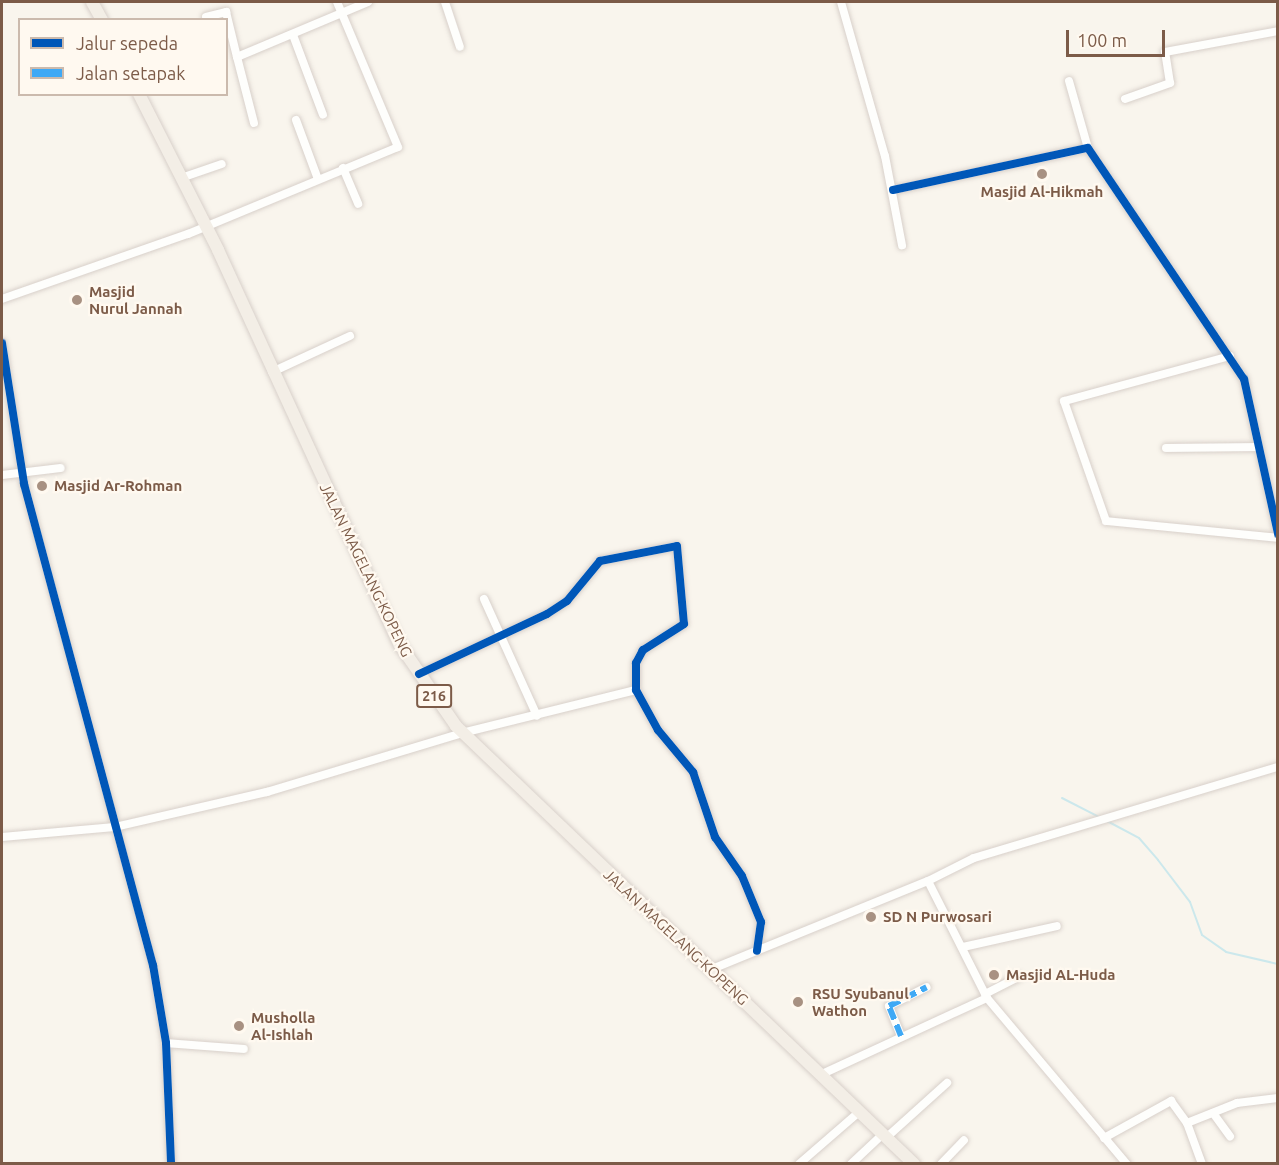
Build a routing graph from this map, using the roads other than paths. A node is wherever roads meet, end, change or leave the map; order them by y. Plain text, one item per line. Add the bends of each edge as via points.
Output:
1 (92, 2) edge
2 (337, 2) edge
3 (368, 2) edge
4 (445, 2) edge
5 (841, 2) edge
6 (341, 12) junction
7 (206, 17) dead end
8 (101, 18) edge
9 (227, 18) edge
10 (228, 20) edge
11 (1278, 31) edge
12 (293, 35) junction
13 (460, 47) dead end
14 (237, 57) junction
15 (1069, 81) dead end
16 (141, 96) edge
17 (1125, 99) dead end
18 (323, 115) dead end
19 (296, 120) dead end
20 (254, 123) dead end
21 (1088, 148) junction
22 (222, 164) dead end
23 (343, 168) junction
24 (181, 178) junction
25 (318, 179) junction
26 (893, 190) junction
27 (358, 204) dead end
28 (205, 224) junction
29 (902, 245) dead end
30 (2, 299) edge
31 (350, 336) dead end
32 (2, 343) edge
33 (1230, 356) junction
34 (272, 372) junction
35 (1258, 447) junction
36 (1166, 448) dead end
37 (61, 468) dead end
38 (22, 473) junction
39 (2, 475) edge
40 (1278, 536) edge
41 (484, 599) dead end
42 (501, 635) junction
43 (419, 674) junction
44 (636, 690) junction
45 (537, 716) junction
46 (462, 734) junction
47 (1278, 767) edge
48 (115, 827) junction
49 (2, 837) edge
50 (928, 881) junction
51 (1057, 926) dead end
52 (963, 947) junction
53 (758, 951) junction
54 (712, 969) junction
55 (1018, 977) dead end
56 (927, 987) dead end
57 (986, 996) junction
58 (901, 1036) junction
59 (166, 1043) junction
60 (244, 1049) dead end
61 (820, 1075) junction
62 (947, 1083) dead end
63 (1278, 1098) edge
64 (859, 1112) junction
65 (1214, 1113) junction
66 (1187, 1123) junction
67 (885, 1136) junction
68 (1230, 1136) dead end
69 (1104, 1138) junction
70 (964, 1140) dead end
71 (171, 1164) edge
72 (799, 1164) edge
73 (851, 1164) edge
74 (914, 1164) edge
75 (941, 1164) edge
76 (1127, 1164) edge
77 (1202, 1164) edge

1 - 8 main road
2 - 6 street
3 - 6 street
4 - 13 street
5 - 26 street
6 - 12 street
6 - 23 street via 398,146
7 - 9 street via 226,12
10 - 14 street
11 - 17 street via 1165,52 1170,83
12 - 14 street
12 - 18 street
14 - 20 street
15 - 21 street
16 - 24 main road, JALAN MAGELANG-KOPENG / 216
19 - 25 street
21 - 26 street
21 - 33 street
22 - 24 street
23 - 25 street
23 - 27 street
24 - 28 main road, JALAN MAGELANG-KOPENG / 216
25 - 28 street
26 - 29 street
28 - 30 street
28 - 34 main road, JALAN MAGELANG-KOPENG / 216
31 - 34 street
32 - 38 street
33 - 35 street via 1250,396
33 - 40 street via 1064,401 1106,521
34 - 43 main road, JALAN MAGELANG-KOPENG / 216
35 - 36 street
35 - 40 street
37 - 38 street
38 - 39 street
38 - 48 street
41 - 42 street
42 - 43 street
42 - 44 street via 567,601 600,561 677,546 684,624 643,650 636,663
42 - 45 street
43 - 46 main road, JALAN MAGELANG-KOPENG / 216
44 - 45 street
44 - 53 street via 658,730 693,772 715,837 742,876 761,922
45 - 46 street
46 - 48 street via 267,792
46 - 54 main road, JALAN MAGELANG-KOPENG / 216
47 - 50 street via 974,858
48 - 49 street
48 - 59 street via 153,965
50 - 52 street
50 - 53 street
51 - 52 street
52 - 57 street
53 - 54 street
54 - 61 main road, JALAN MAGELANG-KOPENG / 216
55 - 57 street
56 - 58 street via 890,1006
57 - 58 street
57 - 69 street
58 - 61 street
59 - 60 street
59 - 71 street
61 - 64 main road, JALAN MAGELANG-KOPENG / 216
62 - 67 street
63 - 65 street
64 - 67 main road, JALAN MAGELANG-KOPENG / 216
64 - 72 street
65 - 66 street
65 - 68 street
66 - 69 street via 1167,1100
66 - 77 street
67 - 73 street
67 - 74 main road, JALAN MAGELANG-KOPENG / 216
69 - 76 street
70 - 75 street

